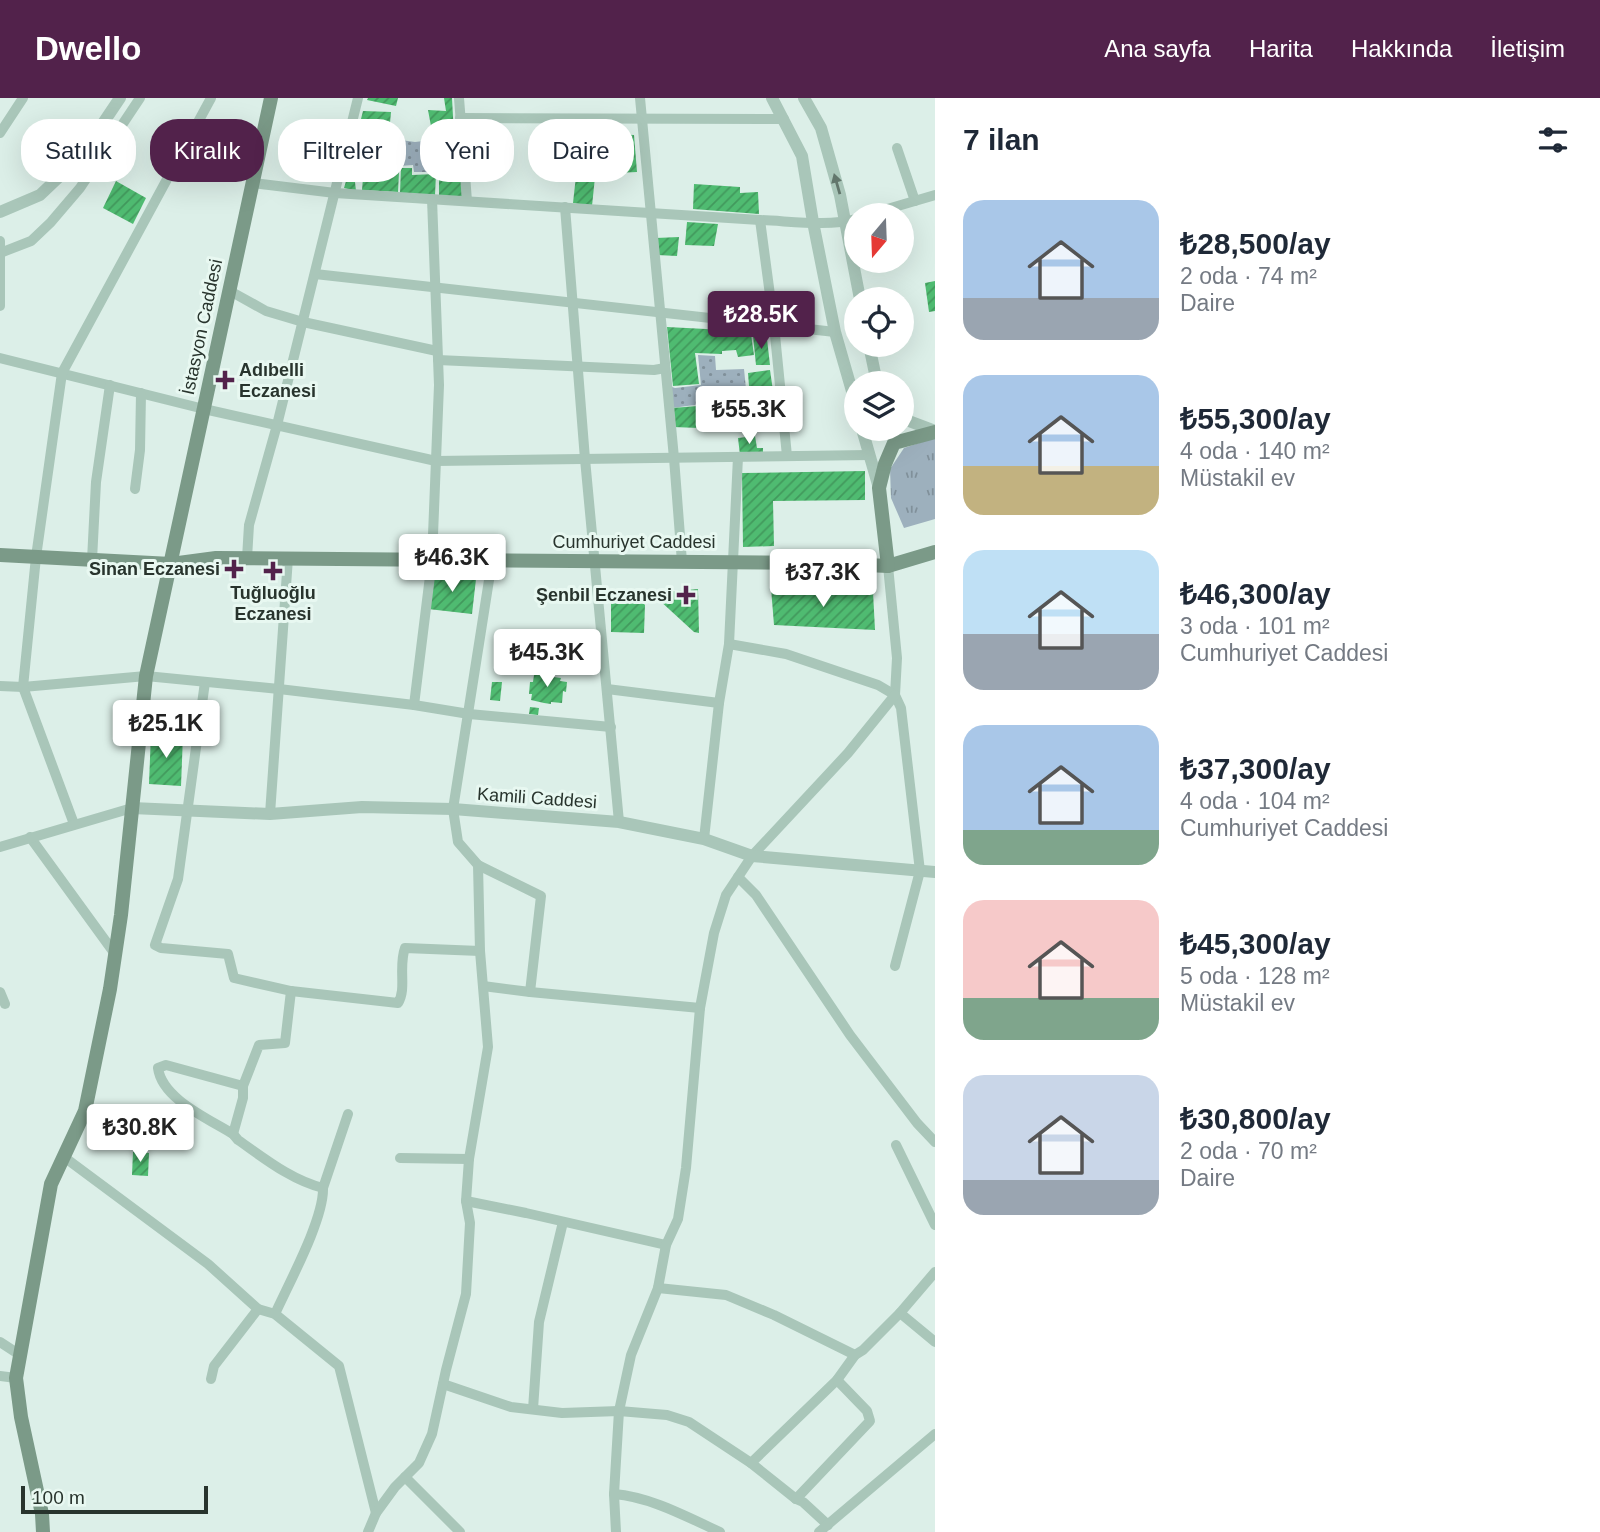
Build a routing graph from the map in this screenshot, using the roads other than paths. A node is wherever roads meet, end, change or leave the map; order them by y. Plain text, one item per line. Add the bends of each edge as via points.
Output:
1 (23, 98) edge
2 (120, 98) edge
3 (140, 98) edge
4 (211, 98) edge
5 (271, 98) edge
6 (359, 98) edge
7 (458, 98) edge
8 (640, 98) edge
9 (772, 98) edge
10 (804, 98) edge
11 (460, 118) junction
12 (642, 118) junction
13 (784, 120) junction
14 (0, 133) edge
15 (897, 148) dead end
16 (253, 183) junction
17 (335, 193) junction
18 (935, 195) edge
19 (432, 199) junction
20 (467, 201) junction
21 (915, 201) junction
22 (908, 203) edge
23 (844, 204) edge
24 (565, 207) junction
25 (0, 212) edge
26 (651, 213) junction
27 (760, 220) junction
28 (844, 220) edge
29 (813, 222) junction
30 (0, 241) edge
31 (1, 253) edge
32 (314, 274) junction
33 (435, 289) junction
34 (230, 291) junction
35 (573, 304) junction
36 (0, 306) edge
37 (659, 312) junction
38 (303, 322) junction
39 (774, 326) junction
40 (835, 332) junction
41 (438, 355) junction
42 (0, 358) edge
43 (578, 366) junction
44 (665, 368) junction
45 (846, 371) edge
46 (62, 373) junction
47 (110, 385) junction
48 (141, 393) junction
49 (204, 409) junction
50 (914, 423) edge
51 (277, 425) junction
52 (935, 432) edge
53 (866, 441) edge
54 (870, 455) junction
55 (787, 456) junction
56 (738, 457) junction
57 (674, 458) junction
58 (585, 459) junction
59 (436, 461) junction
60 (879, 488) junction
61 (135, 489) dead end
62 (935, 552) edge
63 (0, 555) edge
64 (36, 557) junction
65 (247, 558) junction
66 (288, 558) junction
67 (92, 560) junction
68 (432, 560) junction
69 (492, 561) junction
70 (596, 561) junction
71 (682, 562) junction
72 (733, 562) junction
73 (171, 564) junction
74 (888, 566) junction
75 (729, 643) junction
76 (146, 676) junction
77 (205, 682) junction
78 (0, 686) edge
79 (23, 687) junction
80 (279, 689) junction
81 (607, 689) junction
82 (895, 695) junction
83 (719, 703) junction
84 (414, 705) junction
85 (469, 714) junction
86 (611, 727) junction
87 (132, 808) junction
88 (453, 809) junction
89 (187, 810) junction
90 (270, 814) junction
91 (620, 822) junction
92 (74, 824) junction
93 (30, 837) junction
94 (704, 839) junction
95 (0, 847) edge
96 (752, 856) junction
97 (478, 865) junction
98 (920, 871) junction
99 (935, 872) edge
100 (738, 877) junction
101 (480, 951) junction
102 (115, 954) junction
103 (895, 965) dead end
104 (483, 986) junction
105 (291, 990) junction
106 (0, 992) edge
107 (530, 992) junction
108 (5, 1004) dead end
109 (700, 1007) junction
110 (243, 1086) junction
111 (348, 1114) dead end
112 (233, 1134) junction
113 (935, 1142) edge
114 (896, 1145) dead end
115 (64, 1157) junction
116 (400, 1158) dead end
117 (469, 1159) junction
118 (323, 1188) junction
119 (466, 1202) junction
120 (563, 1222) junction
121 (935, 1225) edge
122 (666, 1245) junction
123 (935, 1272) edge
124 (658, 1288) junction
125 (258, 1309) junction
126 (900, 1313) junction
127 (275, 1314) junction
128 (0, 1342) edge
129 (935, 1342) edge
130 (20, 1355) junction
131 (855, 1355) junction
132 (0, 1376) edge
133 (16, 1378) junction
134 (211, 1380) dead end
135 (837, 1380) junction
136 (443, 1384) junction
137 (533, 1409) junction
138 (619, 1410) junction
139 (935, 1434) edge
140 (751, 1462) junction
141 (405, 1477) junction
142 (614, 1494) junction
143 (796, 1499) junction
144 (376, 1513) junction
145 (824, 1528) edge
146 (43, 1532) edge
147 (368, 1532) edge
148 (460, 1532) edge
149 (615, 1532) edge
150 (720, 1532) edge

1 - 14 street
2 - 25 street via 73,164 40,195
3 - 31 street via 80,188 51,222 31,241
4 - 46 street
5 - 16 main road, İstasyon Caddesi
6 - 17 street
7 - 11 street
8 - 12 street
9 - 13 street
23 -> 10 street via 821,128
11 - 12 street
11 - 20 street
12 - 13 street
12 - 26 street
13 - 29 street via 802,156
15 - 21 street
16 - 17 street
16 - 34 main road, İstasyon Caddesi
17 - 19 street
17 - 32 street
18 - 21 street
19 - 20 street
19 - 33 street
20 - 24 street
21 - 22 street
24 - 26 street
24 - 35 street
26 - 27 street
26 - 37 street
27 - 29 street
27 - 39 street
28 - 29 street
29 - 40 street
30 - 31 street
31 - 36 street
32 - 33 street
32 - 38 street
33 - 35 street
33 - 41 street
34 - 38 street via 265,311
34 - 49 main road, İstasyon Caddesi
35 - 37 street
35 - 43 street
37 - 39 street
37 - 44 street
38 - 41 street
38 - 51 street
39 - 40 street
39 - 55 street
40 - 45 street
41 - 43 street
41 - 59 street
42 - 46 street
43 - 44 street
43 - 58 street
44 - 57 street
46 - 47 street
46 - 64 street
47 - 48 street
47 - 67 street via 96,482
48 - 49 street
48 - 61 street
49 - 51 street
49 - 73 main road, İstasyon Caddesi
50 - 52 street
51 - 59 street
51 - 65 street via 249,525
52 - 60 main road via 894,443
53 - 54 street
54 - 55 street
54 - 60 street
55 - 56 street
56 - 57 street
56 - 72 street
57 - 58 street
57 - 71 street
58 - 59 street
58 - 70 street
59 - 68 street
60 - 74 main road
62 - 74 main road, Cumhuriyet Caddesi
63 - 64 main road, Cumhuriyet Caddesi
64 - 67 main road, Cumhuriyet Caddesi
64 - 79 street
65 - 66 main road, Cumhuriyet Caddesi
65 - 73 main road, Cumhuriyet Caddesi
66 - 68 main road, Cumhuriyet Caddesi
66 - 80 street
67 - 73 main road, Cumhuriyet Caddesi
68 - 69 main road, Cumhuriyet Caddesi
68 - 84 street
69 - 70 main road, Cumhuriyet Caddesi
69 - 85 street
70 - 71 main road, Cumhuriyet Caddesi
70 - 81 street
71 - 72 main road, Cumhuriyet Caddesi
72 - 74 main road, Cumhuriyet Caddesi
72 - 75 street
73 - 76 main road, İstasyon Caddesi
74 - 82 street via 897,657
75 - 82 street via 786,654
75 - 83 street
76 - 77 street
76 - 79 street
76 - 87 main road, İstasyon Caddesi
77 - 80 street
77 - 89 street
78 - 79 street
79 - 92 street
80 - 84 street
80 - 90 street
81 - 83 street
81 - 86 street
82 - 96 street
82 - 98 street via 901,708
83 - 94 street
84 - 85 street
85 - 86 street
85 - 88 street
86 - 91 street
87 - 89 street, Kamili Caddesi
87 - 92 street
87 - 102 main road, İstasyon Caddesi
88 - 90 street, Kamili Caddesi via 362,807
88 - 91 street, Kamili Caddesi
88 - 97 street via 458,842
89 - 90 street, Kamili Caddesi
89 - 105 street via 178,879 155,945 228,954 234,978
91 - 94 street, Kamili Caddesi
92 - 93 street
93 - 95 street
93 - 102 street
94 - 96 street, Kamili Caddesi
96 - 98 street, Kamili Caddesi
96 - 100 street
97 - 101 street
97 - 107 street via 541,896
98 - 99 street, Kamili Caddesi
98 - 103 street
100 - 109 street via 726,895 714,933
100 - 113 street via 756,895 850,1035
101 - 104 street
101 - 105 street via 405,948 398,1003
102 - 115 main road, İstasyon Caddesi via 85,1111
104 - 107 street
104 - 117 street via 488,1046
105 - 110 street via 285,1043 259,1045
106 - 108 street
107 - 109 street
109 - 122 street via 686,1168 678,1219
110 - 112 street
110 - 112 street via 166,1065 158,1068 177,1099
111 - 118 street
112 - 118 street via 278,1167
114 - 121 street
115 - 125 street via 208,1264
115 - 130 main road, İstasyon Caddesi via 51,1184
116 - 117 street
117 - 119 street
118 - 127 street via 312,1231
119 - 120 street
119 - 136 street via 470,1223 466,1294
120 - 122 street
120 - 137 street via 539,1322
122 - 124 street
123 - 126 street
124 - 131 street via 726,1295
124 - 138 street via 631,1355
125 - 127 street
125 - 134 street via 214,1366
126 - 129 street
126 - 131 street
127 - 144 street via 339,1366
128 - 130 street
130 - 133 main road, İstasyon Caddesi
131 - 135 street
132 - 133 street
133 - 146 main road, İstasyon Caddesi
135 - 140 street
135 - 143 street via 867,1411 870,1421
136 - 137 street via 511,1407
136 - 141 street via 432,1434 419,1463
137 - 138 street via 562,1413
138 - 140 street via 689,1422
138 - 142 street
139 - 145 street
140 - 143 street
141 - 144 street
141 - 148 street
142 - 149 street
142 - 150 street via 666,1508
143 - 145 street
144 - 147 street

